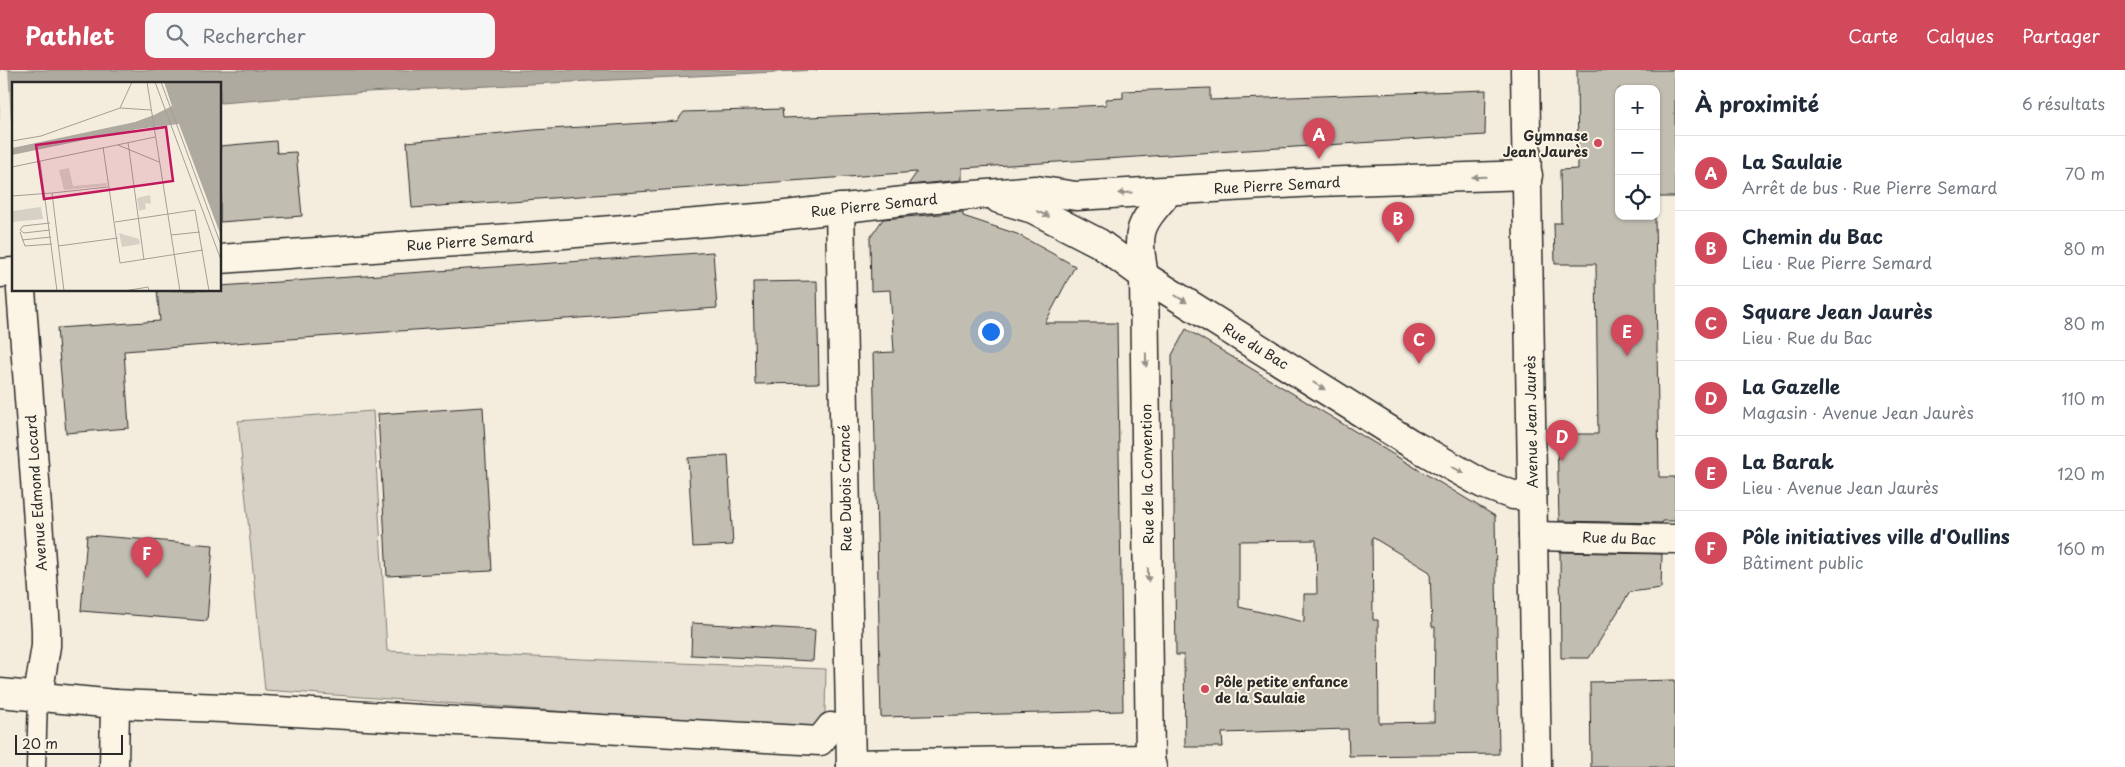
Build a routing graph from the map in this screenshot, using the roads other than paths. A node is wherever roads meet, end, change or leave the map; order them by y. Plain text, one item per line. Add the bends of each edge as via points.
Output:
1 (1526, 74) edge
2 (1528, 175) junction
3 (1169, 191) junction
4 (980, 194) junction
5 (840, 208) junction
6 (221, 259) edge
7 (1144, 276) junction
8 (21, 291) edge
9 (1532, 496) junction
10 (1533, 536) junction
11 (1675, 540) edge
12 (0, 693) edge
13 (38, 696) junction
14 (115, 704) junction
15 (831, 727) dead end
16 (1151, 763) edge
17 (851, 766) edge
18 (36, 767) edge
19 (114, 767) edge
20 (1537, 767) edge

1 - 2 street, Avenue Jean Jaurès
2 -> 3 street, Rue Pierre Semard
2 - 9 street, Avenue Jean Jaurès
3 -> 4 street, Rue Pierre Semard via 1076,196 1036,190
3 - 7 street, Rue de la Convention via 1148,215 1141,230
4 - 5 street, Rue Pierre Semard
4 -> 7 street, Rue du Bac via 1032,209 1068,226 1099,243
5 - 6 street, Rue Pierre Semard via 562,234
5 - 17 street, Rue Dubois Crancé
7 -> 9 street, Rue du Bac via 1410,443 1483,484 1514,495
7 -> 16 street, Rue de la Convention
8 - 13 street, Avenue Edmond Locard via 46,629
9 - 10 street, Avenue Jean Jaurès
10 - 11 street, Rue du Bac
10 - 20 street, Avenue Jean Jaurès
12 - 13 street
13 - 14 street
13 - 18 lane, Avenue Edmond Locard
14 - 15 street via 820,741
14 - 19 street
16 - 17 street

